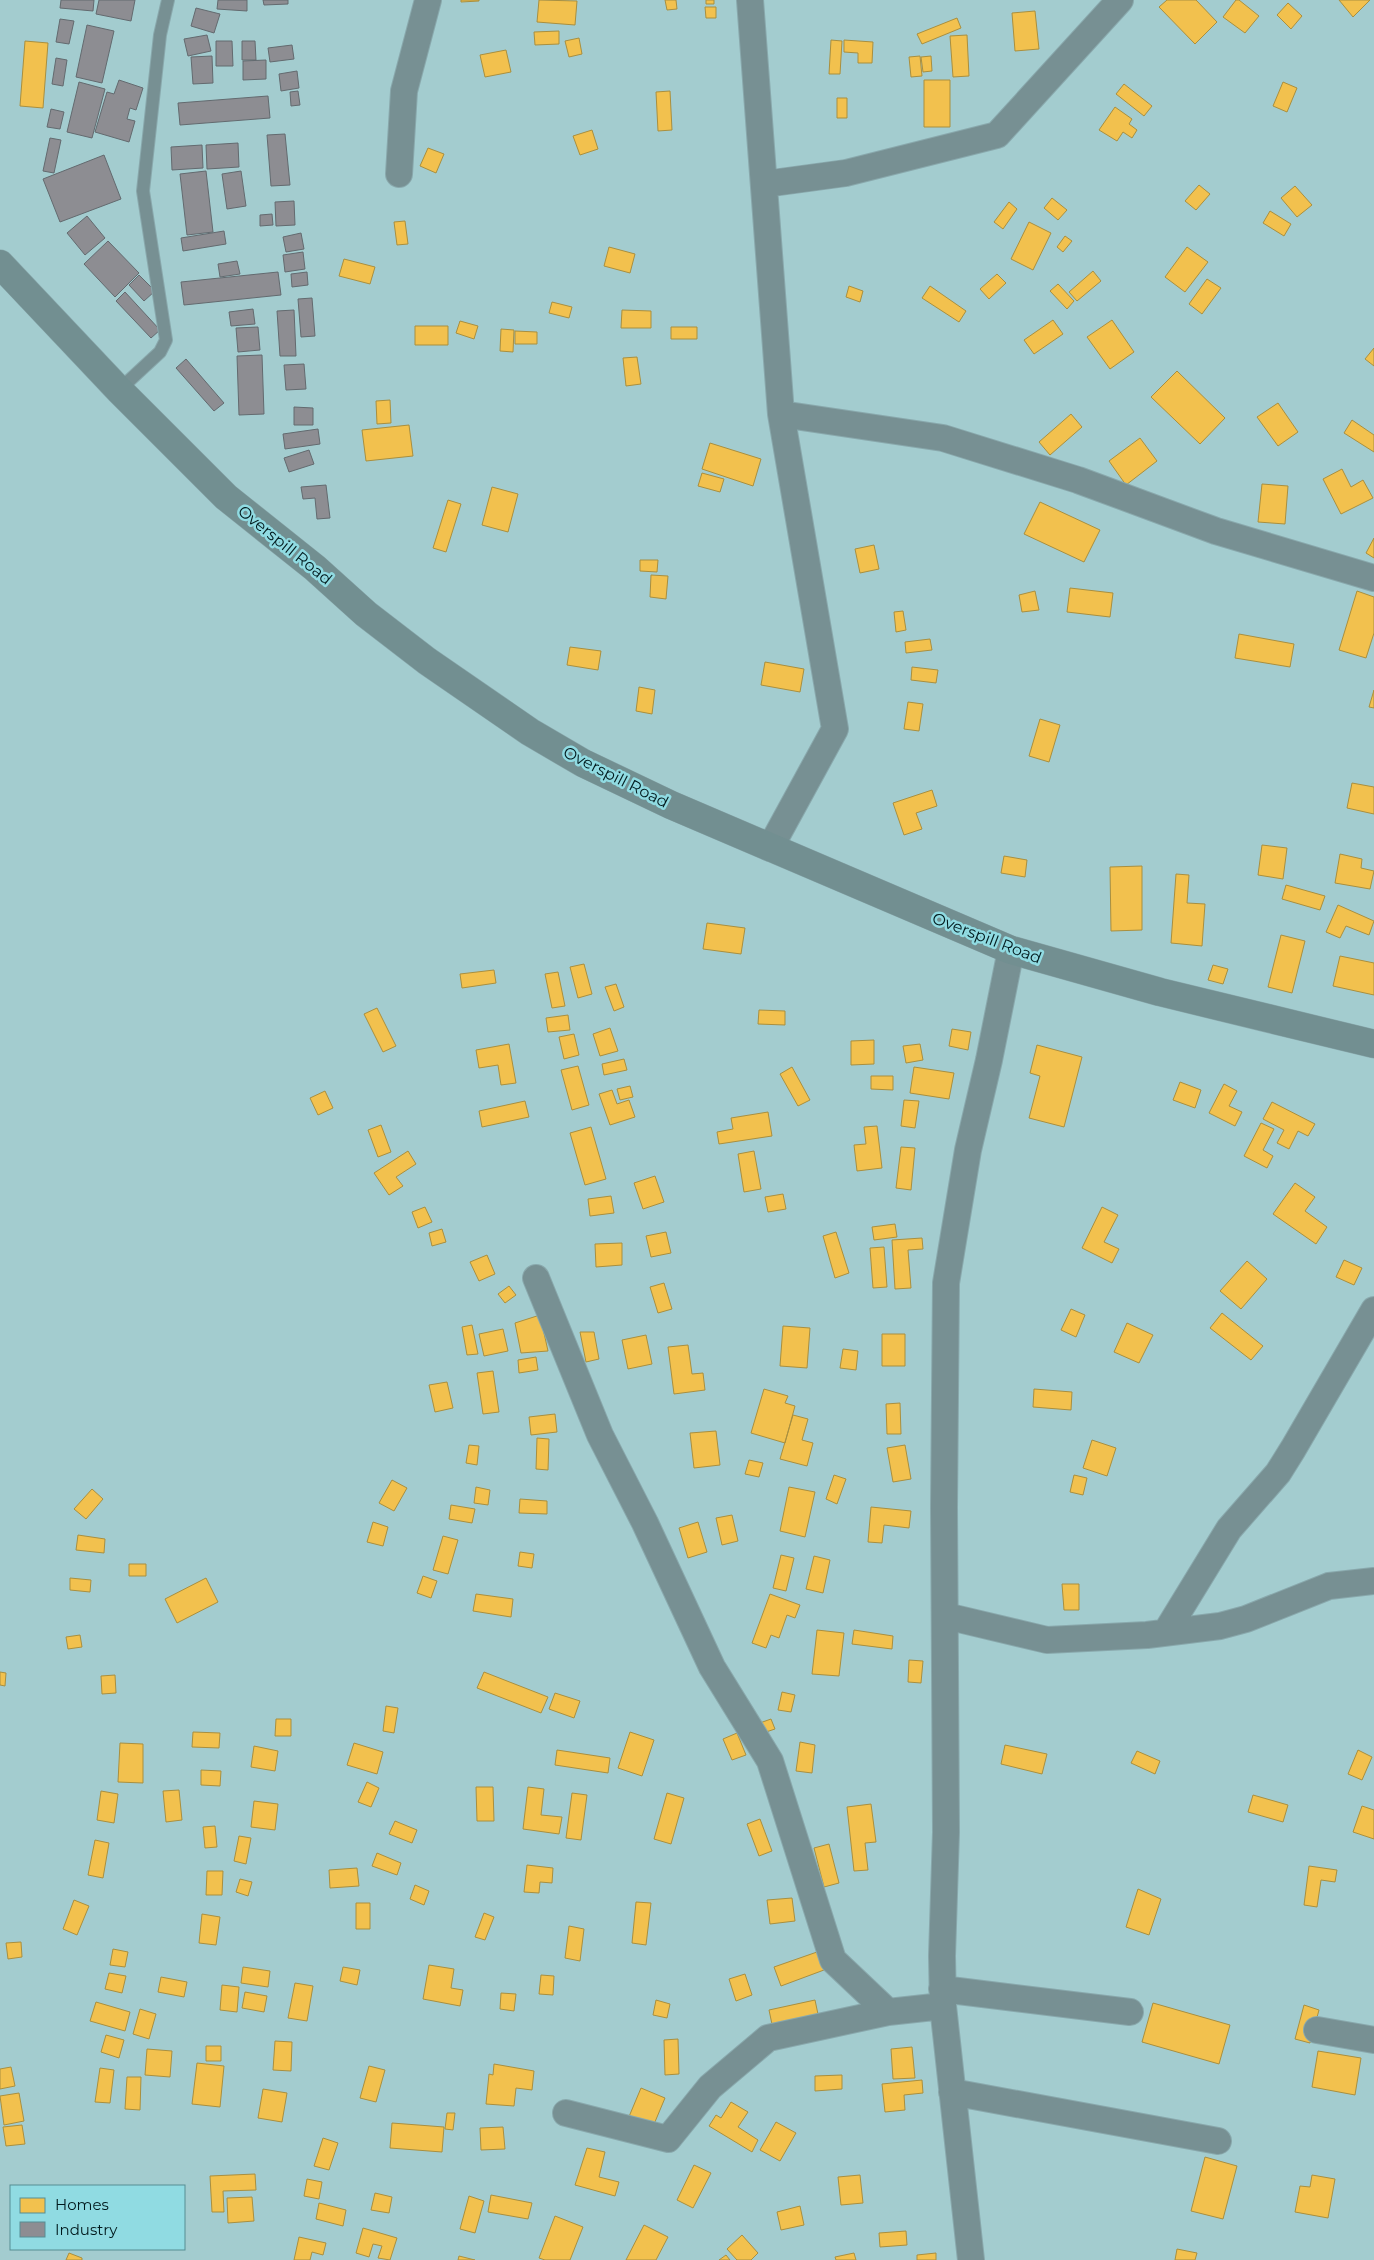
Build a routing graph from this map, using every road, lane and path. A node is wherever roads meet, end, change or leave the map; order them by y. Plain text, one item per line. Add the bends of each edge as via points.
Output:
1 (168, 0) edge
2 (428, 0) edge
3 (750, 0) edge
4 (1120, 0) edge
5 (400, 174) dead end
6 (764, 184) junction
7 (0, 264) edge
8 (119, 390) junction
9 (781, 414) junction
10 (1374, 578) edge
11 (770, 848) junction
12 (1011, 950) junction
13 (1374, 1044) edge
14 (536, 1278) dead end
15 (1374, 1310) edge
16 (1374, 1581) edge
17 (946, 1616) junction
18 (1166, 1632) junction
19 (942, 1998) junction
20 (888, 2012) junction
21 (1130, 2012) dead end
22 (1317, 2030) dead end
23 (1374, 2040) edge
24 (952, 2092) junction
25 (566, 2113) dead end
26 (1218, 2140) dead end
27 (971, 2260) edge

1 - 8 lane via 160,35 143,191 166,340 160,352
2 - 5 street via 404,91
3 - 6 street
4 - 6 street via 997,135 846,173
6 - 9 street
7 - 8 street, Overspill Road
8 - 11 street, Overspill Road via 226,497 315,568 366,614 480,698 583,763
9 - 10 street via 943,438 1078,480 1216,531
9 - 11 street via 835,729
11 - 12 street, Overspill Road
12 - 13 street, Overspill Road via 1160,992
12 - 17 street via 968,1150 946,1283
14 - 20 street via 600,1435 712,1667 770,1761 833,1960
15 - 18 street via 1294,1449 1278,1473 1229,1529
16 - 18 street via 1329,1586 1220,1626
17 - 18 street via 1048,1640
17 - 19 street
19 - 20 street
19 - 21 street
19 - 24 street
20 - 25 street via 768,2038 710,2087 668,2139
22 - 23 street
24 - 26 street
24 - 27 street

